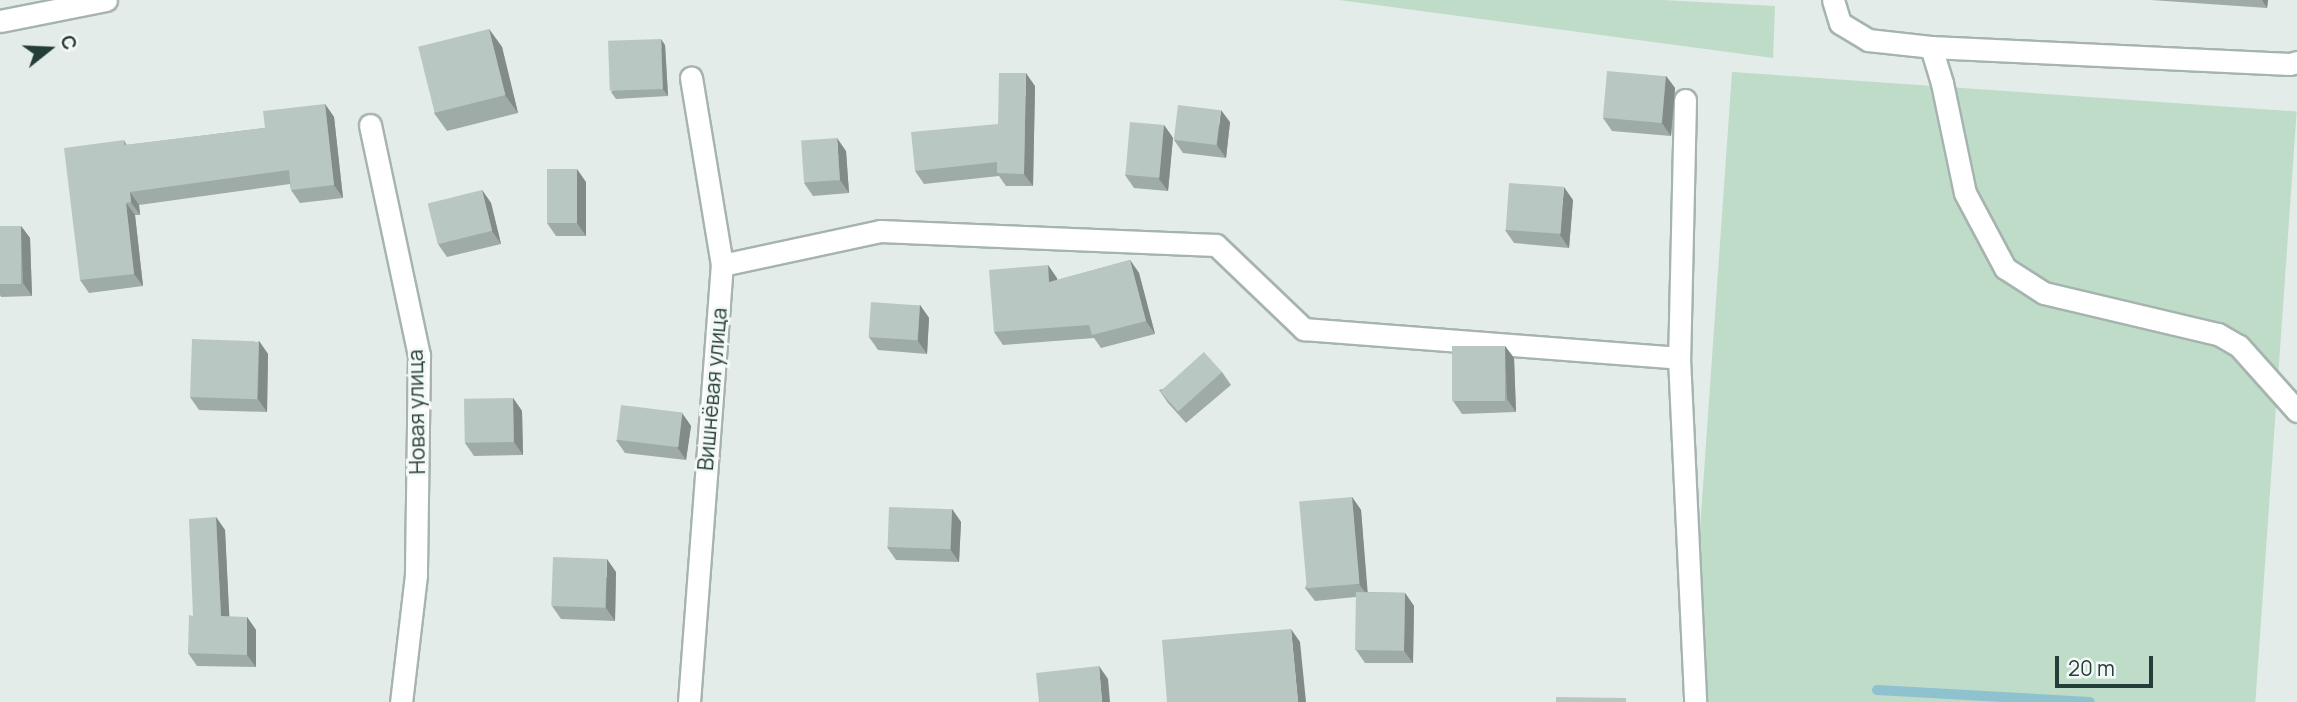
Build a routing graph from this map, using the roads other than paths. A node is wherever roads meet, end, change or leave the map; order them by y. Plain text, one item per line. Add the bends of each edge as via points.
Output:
1 (106, 0) edge
2 (1833, 0) edge
3 (0, 21) edge
4 (1931, 47) junction
5 (2295, 68) edge
6 (691, 78) dead end
7 (1685, 100) dead end
8 (370, 125) dead end
9 (722, 265) junction
10 (1679, 358) junction
11 (2297, 411) edge
12 (401, 702) edge
13 (689, 702) edge
14 (1696, 702) edge

1 - 3 street
2 - 4 street via 1840,23 1868,40
4 - 5 street
4 - 11 street via 1965,193 2005,268 2044,293 2218,334 2239,345
6 - 9 street, Вишнёвая улица
7 - 10 street
8 - 12 street, Новая улица via 418,355 416,575
9 - 10 street via 880,231 1216,245 1304,329
9 - 13 street, Вишнёвая улица
10 - 14 street

